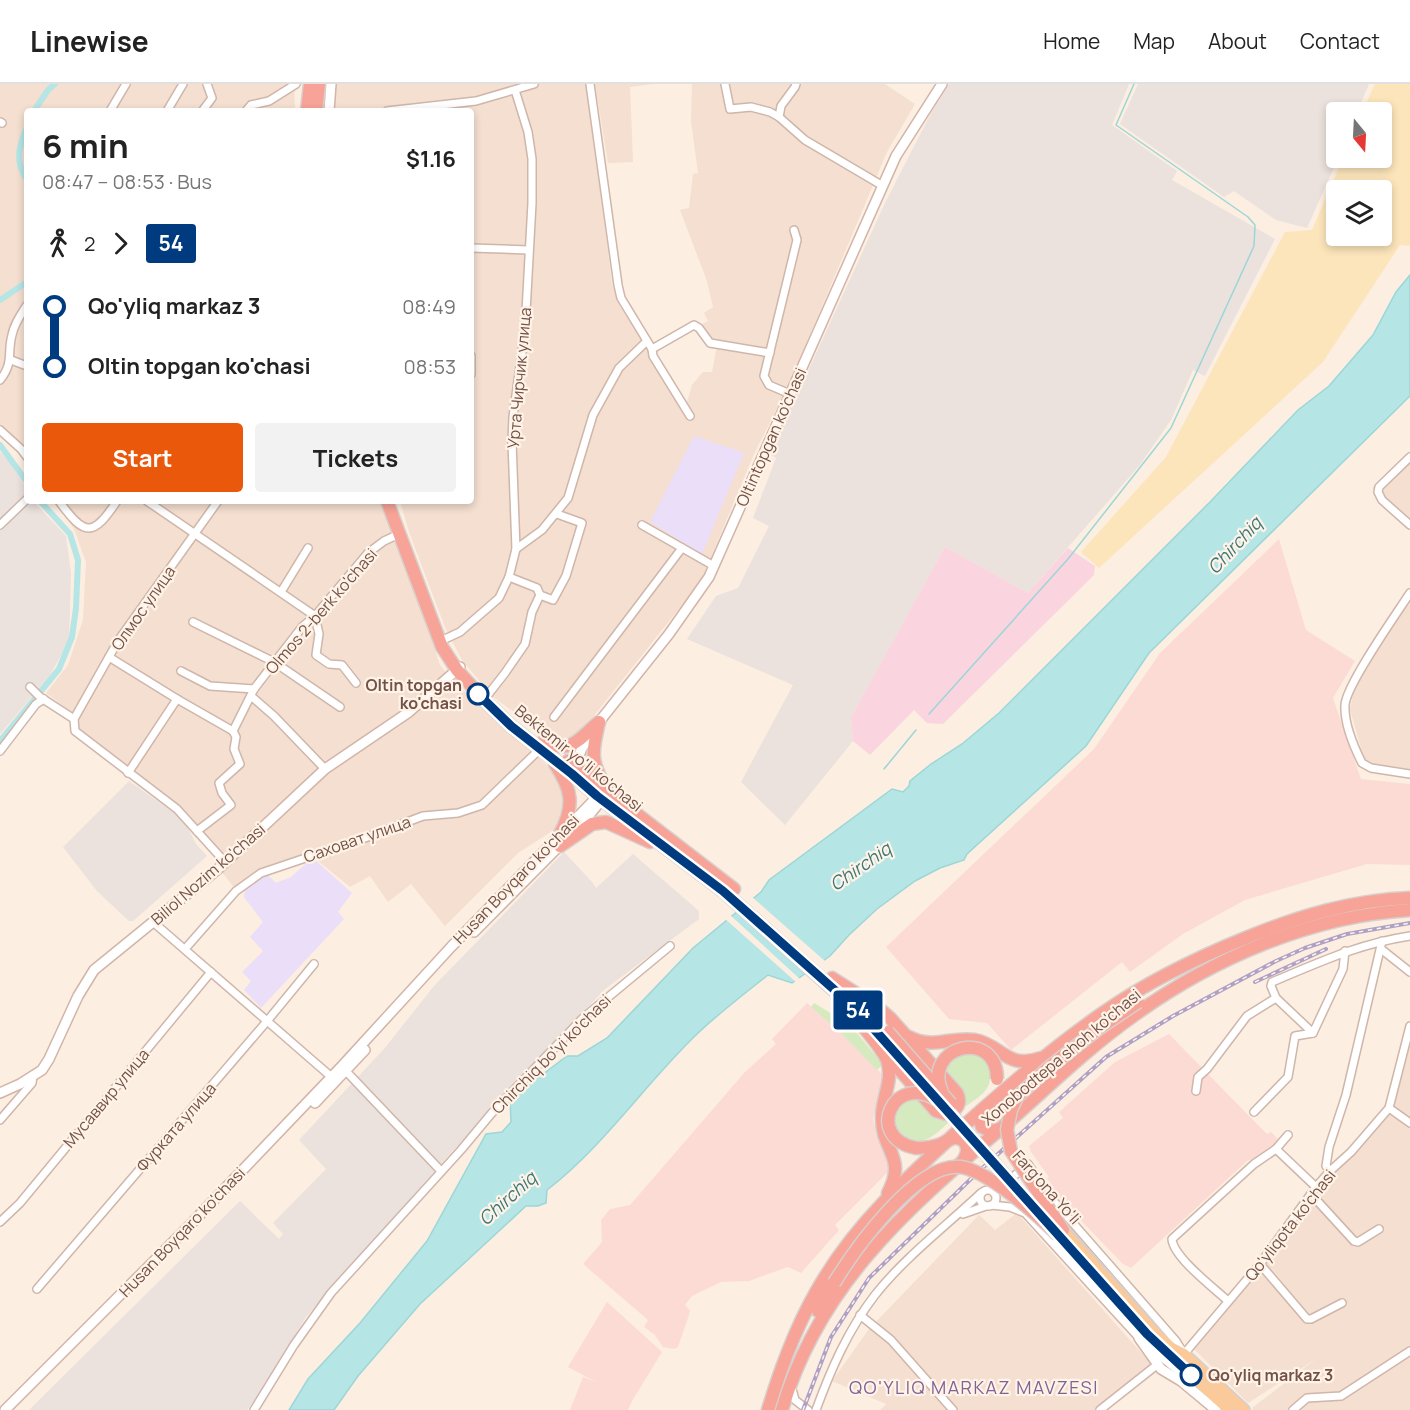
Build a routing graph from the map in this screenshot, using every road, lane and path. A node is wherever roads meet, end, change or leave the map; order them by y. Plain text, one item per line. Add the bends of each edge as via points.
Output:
1 (126, 84) edge
2 (183, 84) edge
3 (207, 84) edge
4 (296, 84) edge
5 (310, 84) edge
6 (319, 84) edge
7 (331, 84) edge
8 (534, 84) edge
9 (590, 84) edge
10 (725, 84) edge
11 (796, 84) edge
12 (942, 84) edge
13 (515, 90) junction
14 (112, 108) edge
15 (169, 108) edge
16 (204, 108) edge
17 (248, 108) edge
18 (307, 108) edge
19 (316, 108) edge
20 (329, 108) edge
21 (414, 108) edge
22 (779, 117) junction
23 (882, 186) junction
24 (794, 230) dead end
25 (474, 248) edge
26 (528, 250) junction
27 (24, 310) edge
28 (647, 341) junction
29 (651, 349) junction
30 (770, 353) junction
31 (11, 360) junction
32 (24, 365) edge
33 (0, 380) edge
34 (790, 394) junction
35 (690, 416) dead end
36 (0, 430) edge
37 (24, 454) edge
38 (1410, 457) edge
39 (24, 502) edge
40 (62, 504) edge
41 (115, 504) edge
42 (151, 504) edge
43 (216, 504) edge
44 (388, 504) edge
45 (394, 504) edge
46 (556, 514) junction
47 (0, 525) edge
48 (642, 525) dead end
49 (1410, 525) edge
50 (195, 534) junction
51 (399, 534) junction
52 (308, 548) dead end
53 (682, 548) junction
54 (516, 549) junction
55 (714, 566) junction
56 (509, 577) junction
57 (281, 592) junction
58 (1410, 592) edge
59 (540, 595) junction
60 (315, 616) junction
61 (192, 622) dead end
62 (446, 639) junction
63 (109, 657) junction
64 (274, 662) junction
65 (459, 668) junction
66 (181, 671) dead end
67 (356, 683) dead end
68 (30, 687) dead end
69 (253, 692) junction
70 (487, 696) junction
71 (42, 698) junction
72 (177, 699) junction
73 (340, 707) dead end
74 (554, 717) dead end
75 (74, 719) junction
76 (599, 722) junction
77 (233, 731) junction
78 (544, 749) junction
79 (0, 751) edge
80 (324, 770) junction
81 (573, 770) junction
82 (128, 773) junction
83 (1410, 774) edge
84 (602, 795) junction
85 (197, 831) junction
86 (560, 840) junction
87 (674, 853) junction
88 (225, 862) junction
89 (726, 888) junction
90 (1410, 898) edge
91 (1410, 910) edge
92 (153, 922) junction
93 (1410, 936) edge
94 (1381, 945) junction
95 (670, 946) dead end
96 (184, 949) junction
97 (1345, 951) junction
98 (1223, 963) junction
99 (314, 964) dead end
100 (211, 972) junction
101 (1410, 972) edge
102 (830, 981) junction
103 (1276, 998) junction
104 (268, 1020) junction
105 (1410, 1026) edge
106 (890, 1033) junction
107 (1313, 1033) junction
108 (1052, 1050) junction
109 (883, 1051) junction
110 (344, 1069) junction
111 (33, 1076) junction
112 (334, 1079) junction
113 (1196, 1091) dead end
114 (3, 1092) edge
115 (941, 1098) junction
116 (1389, 1108) junction
117 (983, 1110) junction
118 (1254, 1112) dead end
119 (0, 1120) edge
120 (1410, 1123) edge
121 (999, 1130) junction
122 (1288, 1135) dead end
123 (948, 1140) junction
124 (1276, 1149) junction
125 (964, 1159) junction
126 (441, 1171) junction
127 (1330, 1171) junction
128 (1316, 1187) junction
129 (981, 1193) junction
130 (994, 1193) junction
131 (1311, 1194) junction
132 (1051, 1198) junction
133 (880, 1205) junction
134 (989, 1206) junction
135 (958, 1216) junction
136 (1030, 1218) junction
137 (0, 1222) edge
138 (1379, 1229) dead end
139 (1061, 1233) junction
140 (1260, 1264) junction
141 (38, 1290) dead end
142 (1228, 1301) junction
143 (1342, 1303) dead end
144 (861, 1315) junction
145 (1139, 1338) junction
146 (806, 1346) junction
147 (1410, 1351) edge
148 (1184, 1354) junction
149 (1158, 1364) junction
150 (791, 1381) junction
151 (1223, 1408) edge
152 (6, 1410) edge
153 (13, 1410) edge
154 (254, 1410) edge
155 (768, 1410) edge
156 (782, 1410) edge
157 (795, 1410) edge
158 (808, 1410) edge
159 (816, 1410) edge
160 (953, 1410) edge
161 (1100, 1410) edge
162 (1244, 1410) edge
163 (1293, 1410) edge

1 - 14 street
2 - 15 street
3 - 16 street via 212,98
4 - 17 street via 269,101
5 - 18 highway
6 - 19 highway
7 - 20 street
8 - 13 street
9 - 28 street via 618,285 621,298
10 - 22 street via 730,109 752,107
11 - 22 street via 781,106
12 - 23 street, Oltintopgan ko'chasi via 896,156
13 - 21 street via 476,101
13 - 26 street, Урта Чирчик улица via 531,145
22 - 23 street via 805,140
23 - 34 street, Oltintopgan ko'chasi
24 - 30 street via 797,240
25 - 26 street
26 - 54 street, Урта Чирчик улица via 525,330 513,417
27 - 31 street via 11,335
28 - 29 street
28 - 46 street via 618,368 598,406 574,485
29 - 30 street via 694,325 710,343
29 - 35 street
30 - 34 street via 766,380
31 - 32 street
31 - 33 street
34 - 55 street, Oltintopgan ko'chasi
36 - 37 street
38 - 49 street via 1378,492
39 - 47 street
40 - 41 street via 85,527 98,526
42 - 50 street
43 - 50 street, Олмос улица
44 - 51 highway, Bektemir yo'li ko'chasi
45 - 62 highway, Bektemir yo'li ko'chasi
46 - 54 street
46 - 59 street via 582,524 566,576 553,600
48 - 53 street
50 - 57 street
50 - 63 street, Олмос улица
51 - 60 street, Olmos 2-berk ko'chasi via 384,540 368,554
51 - 65 highway, Bektemir yo'li ko'chasi via 442,647
52 - 57 street
53 - 55 street
53 - 74 street
54 - 56 street, Урта Чирчик улица
55 - 76 street, Oltintopgan ko'chasi via 669,634
56 - 59 street via 537,588
56 - 62 street, Урта Чирчик улица via 499,598 460,632
57 - 60 street
58 - 83 street via 1348,692 1345,709 1361,762
59 - 70 street via 525,644
60 - 64 street, Olmos 2-berk ko'chasi
60 - 67 street via 319,634 316,655 329,664 342,665
61 - 64 street
62 - 65 highway, Bektemir yo'li ko'chasi
63 - 72 street
63 - 75 street, Олмос улица
64 - 69 street, Olmos 2-berk ko'chasi
64 - 73 street
65 - 70 highway, Bektemir yo'li ko'chasi
65 - 78 highway, Bektemir yo'li ko'chasi via 501,717
65 - 80 street, Biliol Nozim ko'chasi via 409,712
66 - 69 street via 210,686
68 - 71 street
69 - 77 street, Olmos 2-berk ko'chasi
69 - 80 street
70 - 78 highway, Bektemir yo'li ko'chasi
71 - 75 street
71 - 79 street
72 - 77 street
72 - 82 street
75 - 82 street via 75,731
76 - 78 highway via 568,746
76 - 81 street, Oltintopgan ko'chasi
76 - 84 highway via 593,759
77 - 85 street via 240,764 219,783 231,806
78 - 81 highway, Bektemir yo'li ko'chasi
78 - 86 highway via 562,775 570,796
78 - 96 street, Саховат улица via 482,805 458,813 423,816 261,873 236,891
80 - 88 street, Biliol Nozim ko'chasi
81 - 84 highway, Bektemir yo'li ko'chasi
82 - 85 street via 177,809
84 - 86 street, Husan Boyqaro ko'chasi
84 - 87 highway, Bektemir yo'li ko'chasi
84 - 89 highway, Bektemir yo'li ko'chasi
85 - 88 street
86 - 87 highway via 592,824 606,822
86 - 110 street, Husan Boyqaro ko'chasi via 451,947
87 - 89 highway, Bektemir yo'li ko'chasi
88 - 92 street, Biliol Nozim ko'chasi
89 - 102 highway, Bektemir yo'li ko'chasi
90 - 108 highway, Xonobodtepa shoh ko'chasi via 1329,909 1238,941 1139,990
91 - 98 highway, Xonobodtepa shoh ko'chasi via 1323,925
92 - 96 street
92 - 111 street, Biliol Nozim ko'chasi via 94,970 50,1059
93 - 94 street
94 - 97 street
94 - 101 street
94 - 127 street via 1346,1095 1329,1147 1326,1166
95 - 126 street, Chirchiq bo'yi ko'chasi via 575,1025
96 - 100 street
97 - 103 street via 1272,982
97 - 107 street via 1343,969
98 - 121 highway, Xonobodtepa shoh ko'chasi via 1175,987 1132,1016
98 - 139 highway, bridge via 1169,983 1138,1002 1047,1069 1017,1097 1007,1133 1011,1151
99 - 104 street, Фурката улица
100 - 104 street
100 - 137 street, Мусаввир улица via 20,1203
102 - 106 highway, Farg'ona Yo'li
102 - 109 highway
103 - 107 street
103 - 113 street via 1247,1016 1198,1077
104 - 112 street
104 - 141 street, Фурката улица
105 - 116 street, Qo'yliqota ko'chasi
106 - 108 highway via 936,1044 978,1041 1018,1061 1035,1060
106 - 109 highway via 957,1093 959,1102 955,1109 944,1114 936,1111
106 - 115 highway, Farg'ona Yo'li, bridge
107 - 118 street via 1295,1036 1288,1077
108 - 117 highway, Xonobodtepa shoh ko'chasi
109 - 133 highway via 890,1080 882,1122 896,1169
110 - 112 street, Husan Boyqaro ko'chasi
110 - 126 street
111 - 114 street
111 - 119 street, Biliol Nozim ko'chasi via 32,1083
112 - 152 street, Husan Boyqaro ko'chasi
112 - 153 street, Husan Boyqaro ko'chasi via 195,1227
115 - 117 highway, bridge via 939,1069 947,1056 958,1049 974,1048 985,1053 995,1065 993,1094
115 - 123 highway, bridge via 909,1093 890,1110 889,1124 901,1143 916,1148
115 - 139 highway, Farg'ona Yo'li, bridge
116 - 120 street
116 - 127 street, Qo'yliqota ko'chasi
117 - 121 highway via 979,1118 982,1127
117 - 123 highway, Xonobodtepa shoh ko'chasi
121 - 125 highway, Xonobodtepa shoh ko'chasi
122 - 124 street
123 - 125 highway via 957,1138 965,1142 968,1151
123 - 133 highway, Xonobodtepa shoh ko'chasi
124 - 128 street
124 - 142 street via 1254,1164 1172,1239 1183,1262
125 - 146 highway, Xonobodtepa shoh ko'chasi via 869,1251
126 - 154 street, Chirchiq bo'yi ko'chasi via 331,1293
127 - 128 street, Qo'yliqota ko'chasi
128 - 131 street, Qo'yliqota ko'chasi
129 - 130 street
129 - 134 street via 980,1201
129 - 135 street
130 - 132 street via 1028,1164
130 - 134 street via 995,1201
131 - 138 street via 1354,1241
131 - 140 street, Qo'yliqota ko'chasi
132 - 136 street via 1033,1200
132 - 148 street
133 - 155 highway, Xonobodtepa shoh ko'chasi via 844,1249 812,1300 786,1356
134 - 135 street
134 - 136 street via 1010,1207
135 - 144 street via 898,1269
136 - 145 street
139 - 146 highway, bridge via 981,1174 962,1167 945,1168 925,1177 862,1243 834,1283 814,1320
139 - 148 main road, Farg'ona Yo'li via 1148,1325
139 - 151 main road, Farg'ona Yo'li via 1154,1341
140 - 142 street, Qo'yliqota ko'chasi
140 - 143 street via 1306,1319
142 - 148 street, Qo'yliqota ko'chasi
144 - 159 street via 839,1352
144 - 160 street via 891,1340
145 - 149 street
145 - 151 street
146 - 150 highway, Xonobodtepa shoh ko'chasi
147 - 163 street via 1341,1396 1307,1398
148 - 162 main road, Farg'ona Yo'li
149 - 151 street
149 - 161 street
150 - 156 highway, Xonobodtepa shoh ko'chasi
150 - 158 street via 795,1400
157 - 158 street

